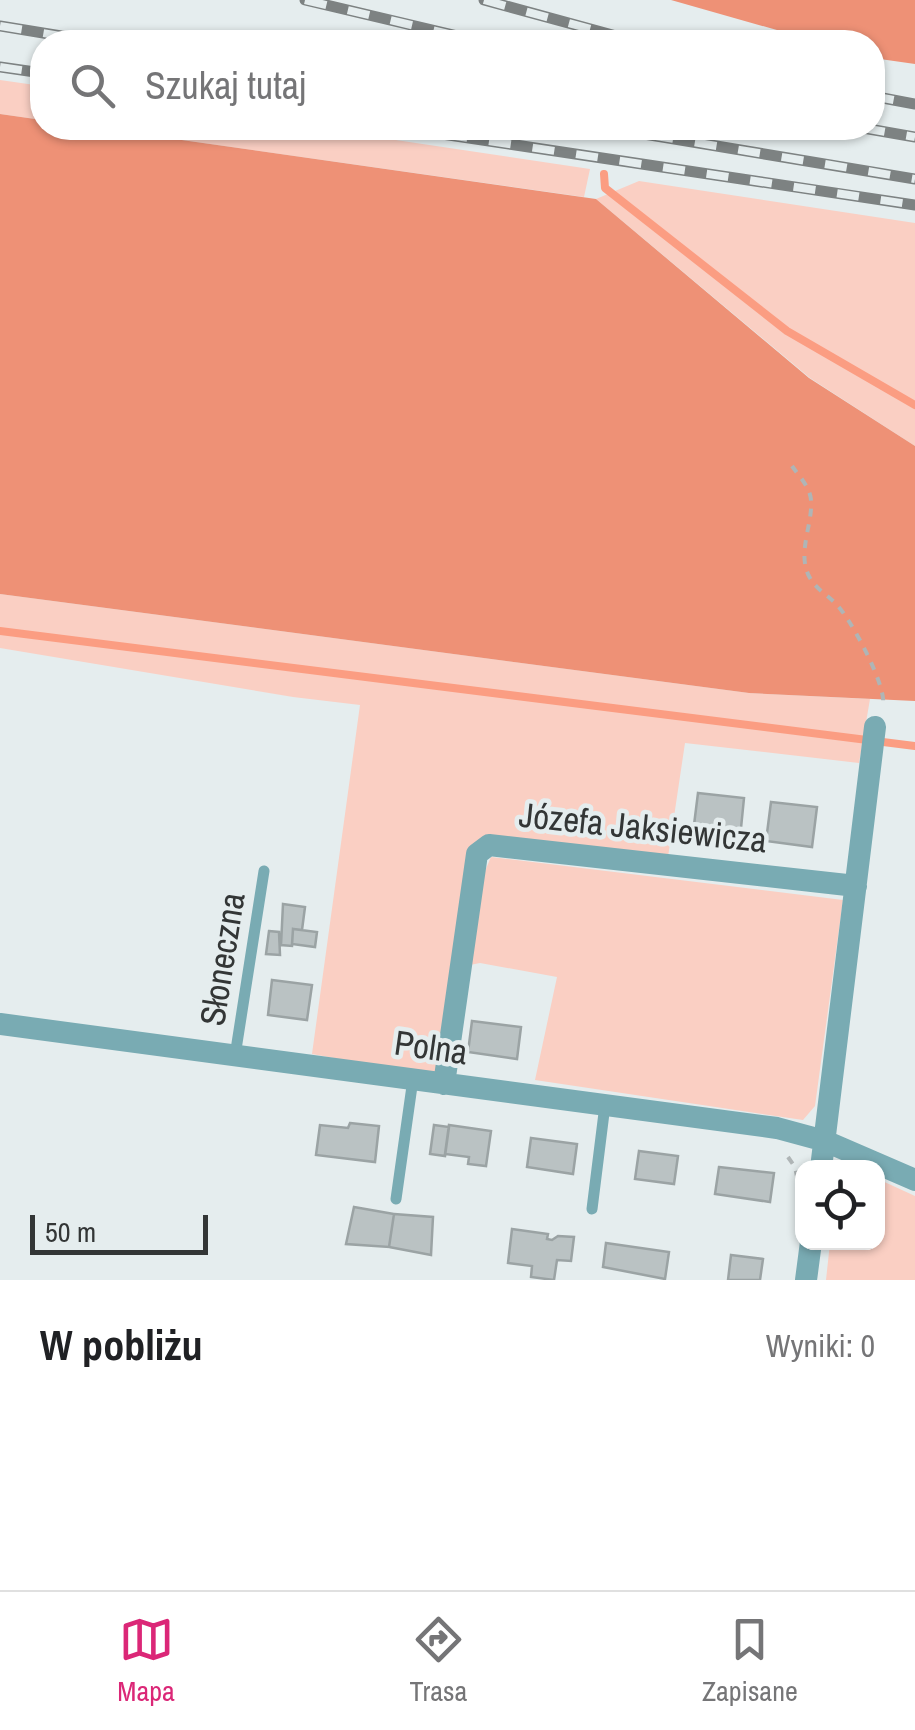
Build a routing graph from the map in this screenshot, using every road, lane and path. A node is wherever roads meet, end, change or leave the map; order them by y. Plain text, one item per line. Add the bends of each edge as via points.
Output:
1 (792, 466) dead end
2 (874, 738) joint
3 (264, 871) dead end
4 (856, 886) junction
5 (0, 1024) edge
6 (235, 1056) junction
7 (412, 1080) junction
8 (444, 1084) junction
9 (605, 1105) junction
10 (825, 1141) junction
11 (822, 1160) edge
12 (915, 1180) edge
13 (396, 1199) dead end
14 (592, 1209) dead end
15 (810, 1250) edge
16 (806, 1280) edge

1 - 2 path via 811,499 807,574 838,606 884,694
2 - 4 street
3 - 6 lane, Słoneczna
4 - 8 street, Józefa Jaksiewicza via 488,845 477,854
4 - 10 street
5 - 6 street, Polna
6 - 7 street, Polna
7 - 8 street, Polna
7 - 13 lane
8 - 9 street, Polna
9 - 10 street, Polna via 777,1128
9 - 14 lane
10 - 11 street
10 - 12 street, Polna
15 - 16 street

